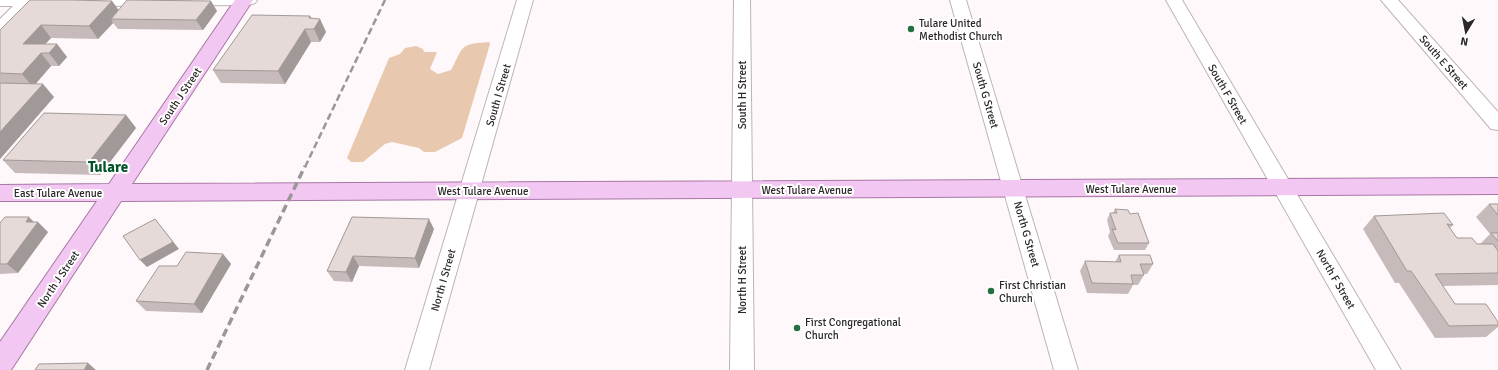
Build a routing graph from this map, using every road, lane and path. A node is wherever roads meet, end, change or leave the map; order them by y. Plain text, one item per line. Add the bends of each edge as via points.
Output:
1 (28, 0) edge
2 (246, 0) edge
3 (526, 0) edge
4 (742, 0) edge
5 (958, 0) edge
6 (1174, 0) edge
7 (1389, 0) edge
8 (0, 1) edge
9 (0, 29) edge
10 (1498, 124) edge
11 (1498, 186) edge
12 (1284, 188) junction
13 (470, 190) junction
14 (1014, 190) junction
15 (742, 191) junction
16 (115, 193) junction
17 (0, 194) edge
18 (0, 364) edge
19 (417, 370) edge
20 (742, 370) edge
21 (1066, 370) edge
22 (1389, 370) edge

1 - 2 street
1 - 8 street
1 - 9 street
2 - 16 main road, South J Street
3 - 13 street, South I Street
4 - 15 street, South H Street
5 - 14 street, South G Street
6 - 12 street, South F Street
7 - 10 street, South E Street
11 - 12 main road, West Tulare Avenue
12 - 14 main road, West Tulare Avenue
12 - 22 street, North F Street
13 - 15 main road, West Tulare Avenue
13 - 16 main road, West Tulare Avenue
13 - 19 street, North I Street
14 - 15 main road, West Tulare Avenue
14 - 21 street, North G Street
15 - 20 street, North H Street
16 - 17 main road, East Tulare Avenue
16 - 18 main road, North J Street

